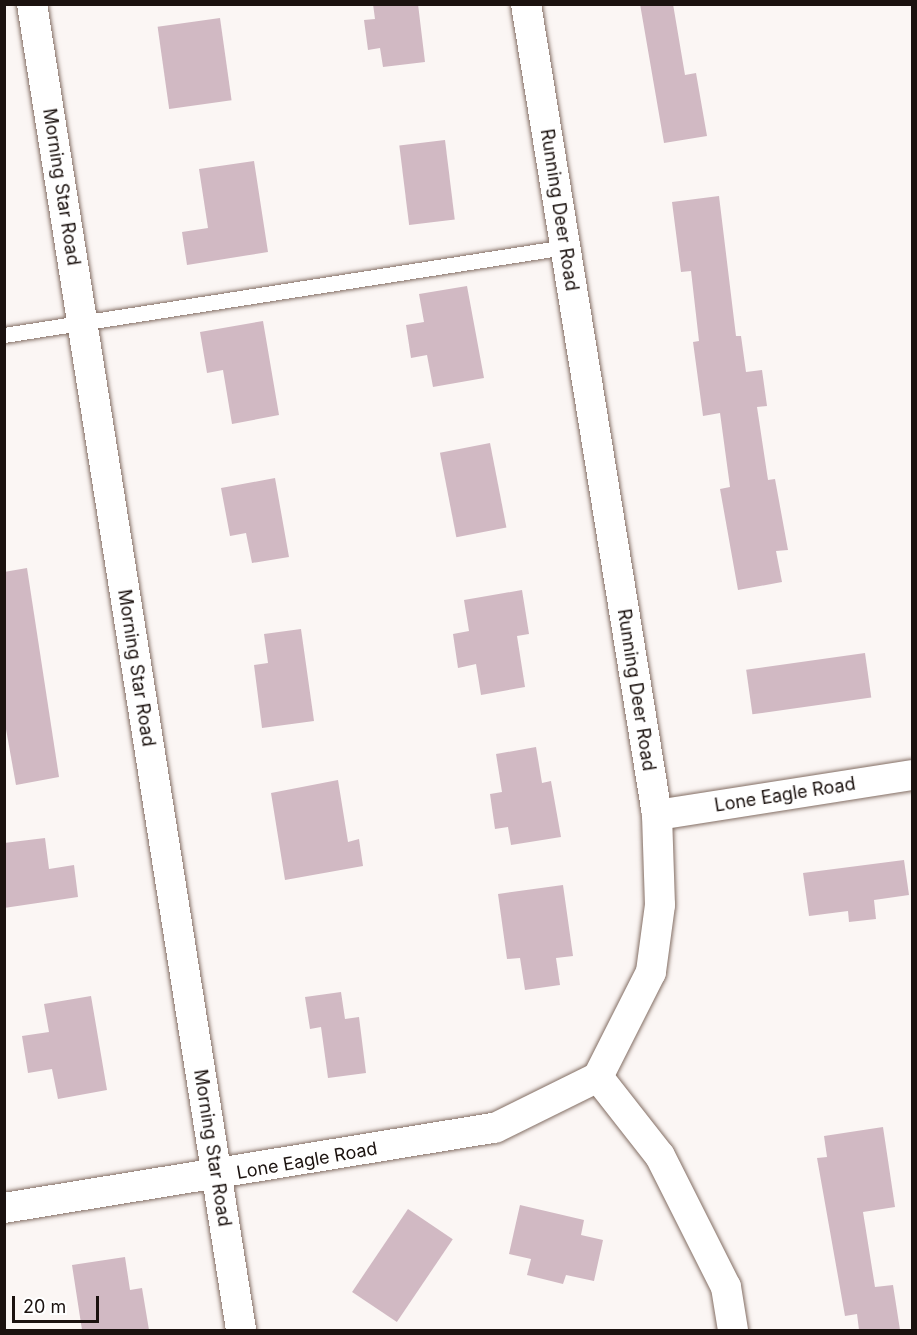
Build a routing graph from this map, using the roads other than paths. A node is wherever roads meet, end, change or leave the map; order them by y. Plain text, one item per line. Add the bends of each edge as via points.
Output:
1 (32, 4) edge
2 (526, 4) edge
3 (565, 247) junction
4 (82, 323) junction
5 (4, 335) edge
6 (912, 775) edge
7 (657, 815) junction
8 (598, 1077) junction
9 (216, 1177) junction
10 (4, 1208) edge
11 (241, 1330) edge
12 (733, 1330) edge

1 - 4 street, Morning Star Road
2 - 3 street, Running Deer Road
3 - 4 lane
3 - 7 street, Running Deer Road
4 - 5 lane
4 - 9 street, Morning Star Road
6 - 7 street, Lone Eagle Road
7 - 8 street, Running Deer Road via 660,905 651,972
8 - 9 street, Lone Eagle Road via 495,1128
8 - 12 street via 660,1156 726,1287
9 - 10 street, Lone Eagle Road
9 - 11 street, Morning Star Road

